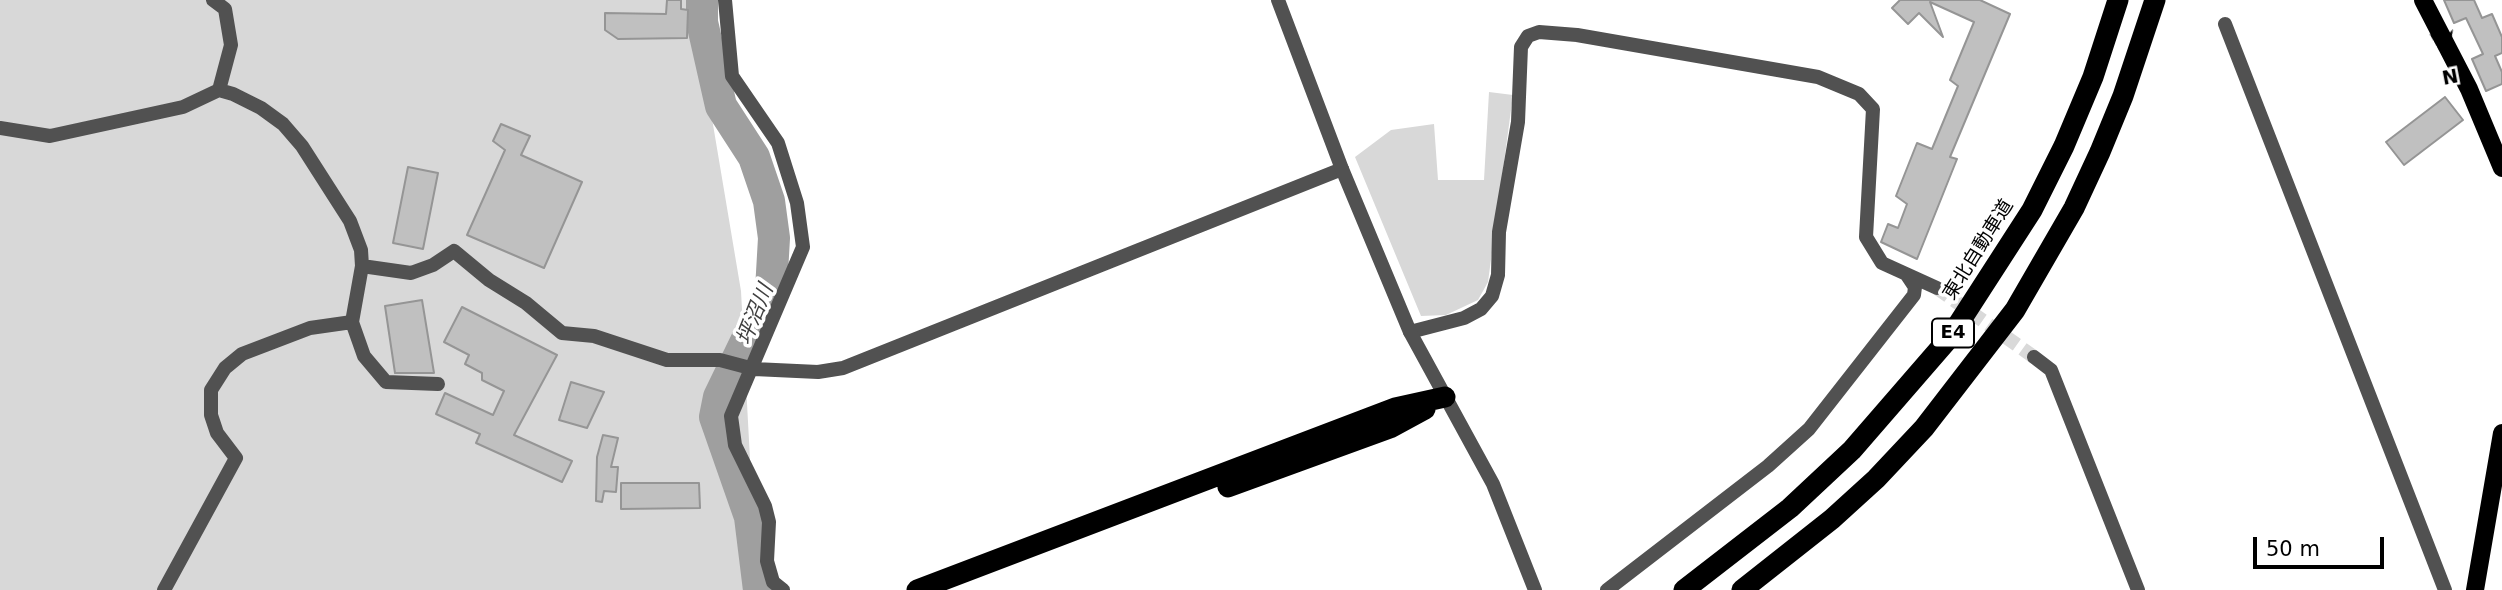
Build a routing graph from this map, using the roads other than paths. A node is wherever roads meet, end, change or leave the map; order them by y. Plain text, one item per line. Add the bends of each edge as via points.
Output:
1 (213, 0) edge
2 (725, 0) edge
3 (1278, 0) edge
4 (2118, 0) edge
5 (2155, 0) edge
6 (2423, 0) edge
7 (2225, 24) dead end
8 (219, 90) junction
9 (0, 128) edge
10 (2502, 168) edge
11 (1342, 169) junction
12 (362, 265) junction
13 (1907, 275) junction
14 (1937, 288) tunnel mouth
15 (352, 321) junction
16 (1410, 332) junction
17 (2034, 357) tunnel mouth
18 (742, 366) junction
19 (438, 384) dead end
20 (1445, 397) junction
21 (2502, 433) edge
22 (164, 590) edge
23 (783, 590) edge
24 (917, 590) edge
25 (947, 590) edge
26 (1535, 590) edge
27 (1607, 590) edge
28 (1684, 590) edge
29 (1742, 590) edge
30 (2138, 590) edge
31 (2445, 590) edge
32 (2475, 590) edge

1 - 8 street via 225,9 231,45
2 - 18 street via 732,76 778,143 797,203 803,247
3 - 11 street
4 - 28 highway, 東北自動車道 / E4 via 2064,146 2032,210 1950,337 1852,450 1790,508
5 - 29 highway, E4 via 2100,152 2058,238 2015,310 1931,418 1875,479
6 - 10 main road via 2469,89
7 - 31 street
8 - 9 street via 183,107 50,136
8 - 12 street via 261,108 302,146 350,221
11 - 16 street
11 - 18 street via 843,368 818,372
12 - 15 street
12 - 18 street via 411,272 454,251 562,333 604,339 667,360
13 - 14 street
13 - 16 street via 1882,263 1866,237 1873,109 1859,94 1818,76 1539,32 1528,36 1521,47 1518,122 1492,296 1464,318
13 - 27 street via 1915,287 1914,295 1809,429
15 - 19 street via 364,356 386,382
15 - 22 street via 310,328 242,354 225,368 211,390 211,415 217,433 236,458
16 - 20 street
17 - 30 street via 2051,370
18 - 23 street via 731,416 735,445 765,506 767,561 773,582
20 - 24 highway via 1395,408
20 - 25 highway via 1390,428
20 - 26 street via 1493,484
21 - 32 main road

